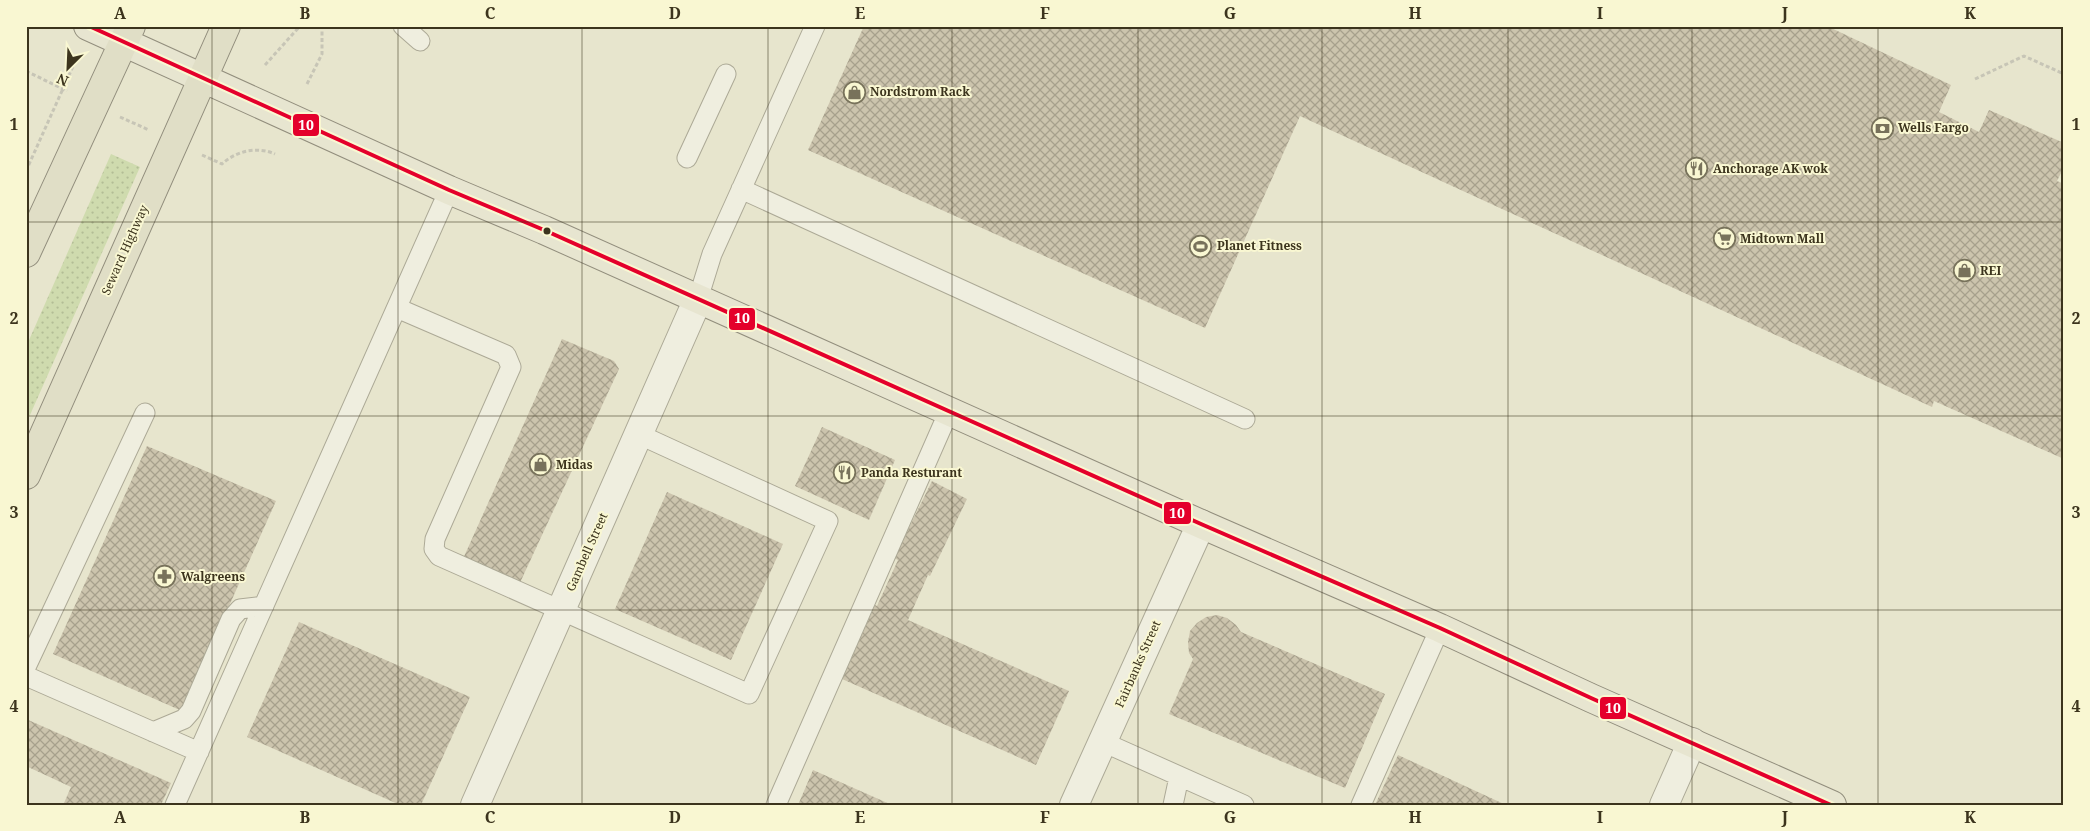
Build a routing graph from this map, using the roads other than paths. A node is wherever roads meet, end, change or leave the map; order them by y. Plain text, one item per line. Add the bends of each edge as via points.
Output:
1 (226, 26) edge
2 (403, 26) edge
3 (815, 26) edge
4 (90, 27) edge
5 (127, 34) edge
6 (420, 41) dead end
7 (726, 74) dead end
8 (202, 78) junction
9 (687, 158) dead end
10 (741, 189) junction
11 (449, 190) junction
12 (26, 253) edge
13 (698, 299) junction
14 (397, 308) junction
15 (950, 412) junction
16 (145, 413) dead end
17 (1244, 419) dead end
18 (638, 434) junction
19 (26, 475) edge
20 (1202, 524) junction
21 (264, 606) junction
22 (561, 610) junction
23 (1440, 628) junction
24 (26, 667) edge
25 (26, 676) edge
26 (153, 732) junction
27 (1103, 742) junction
28 (1692, 742) junction
29 (198, 752) junction
30 (1179, 777) junction
31 (175, 805) edge
32 (475, 805) edge
33 (776, 805) edge
34 (1074, 805) edge
35 (1173, 805) edge
36 (1244, 805) edge
37 (1361, 805) edge
38 (1664, 805) edge
39 (1832, 805) edge

1 - 8 highway, Seward Highway
2 - 6 lane
3 - 10 lane
4 - 5 main road
5 - 8 main road
5 - 12 highway
7 - 9 lane
8 - 11 main road
8 - 19 highway, Seward Highway
10 - 13 lane via 712,254
10 - 17 lane
11 - 13 main road
11 - 14 lane
13 - 15 main road
13 - 18 street, Gambell Street
14 - 21 lane
14 - 22 lane via 506,355 510,360 511,367 438,531 434,549 439,556
15 - 20 main road
15 - 33 lane
16 - 24 lane
18 - 22 street, Gambell Street
18 - 22 lane via 828,521 749,694
20 - 23 main road
20 - 27 street, Fairbanks Street
21 - 26 lane via 240,609 231,619 191,711 184,719
21 - 29 lane
22 - 32 street, Gambell Street
23 - 28 main road
23 - 37 lane
25 - 26 lane
26 - 29 lane
27 - 30 lane
27 - 34 street, Fairbanks Street
28 - 38 street
28 - 39 main road
29 - 31 lane
30 - 35 lane
30 - 36 lane

